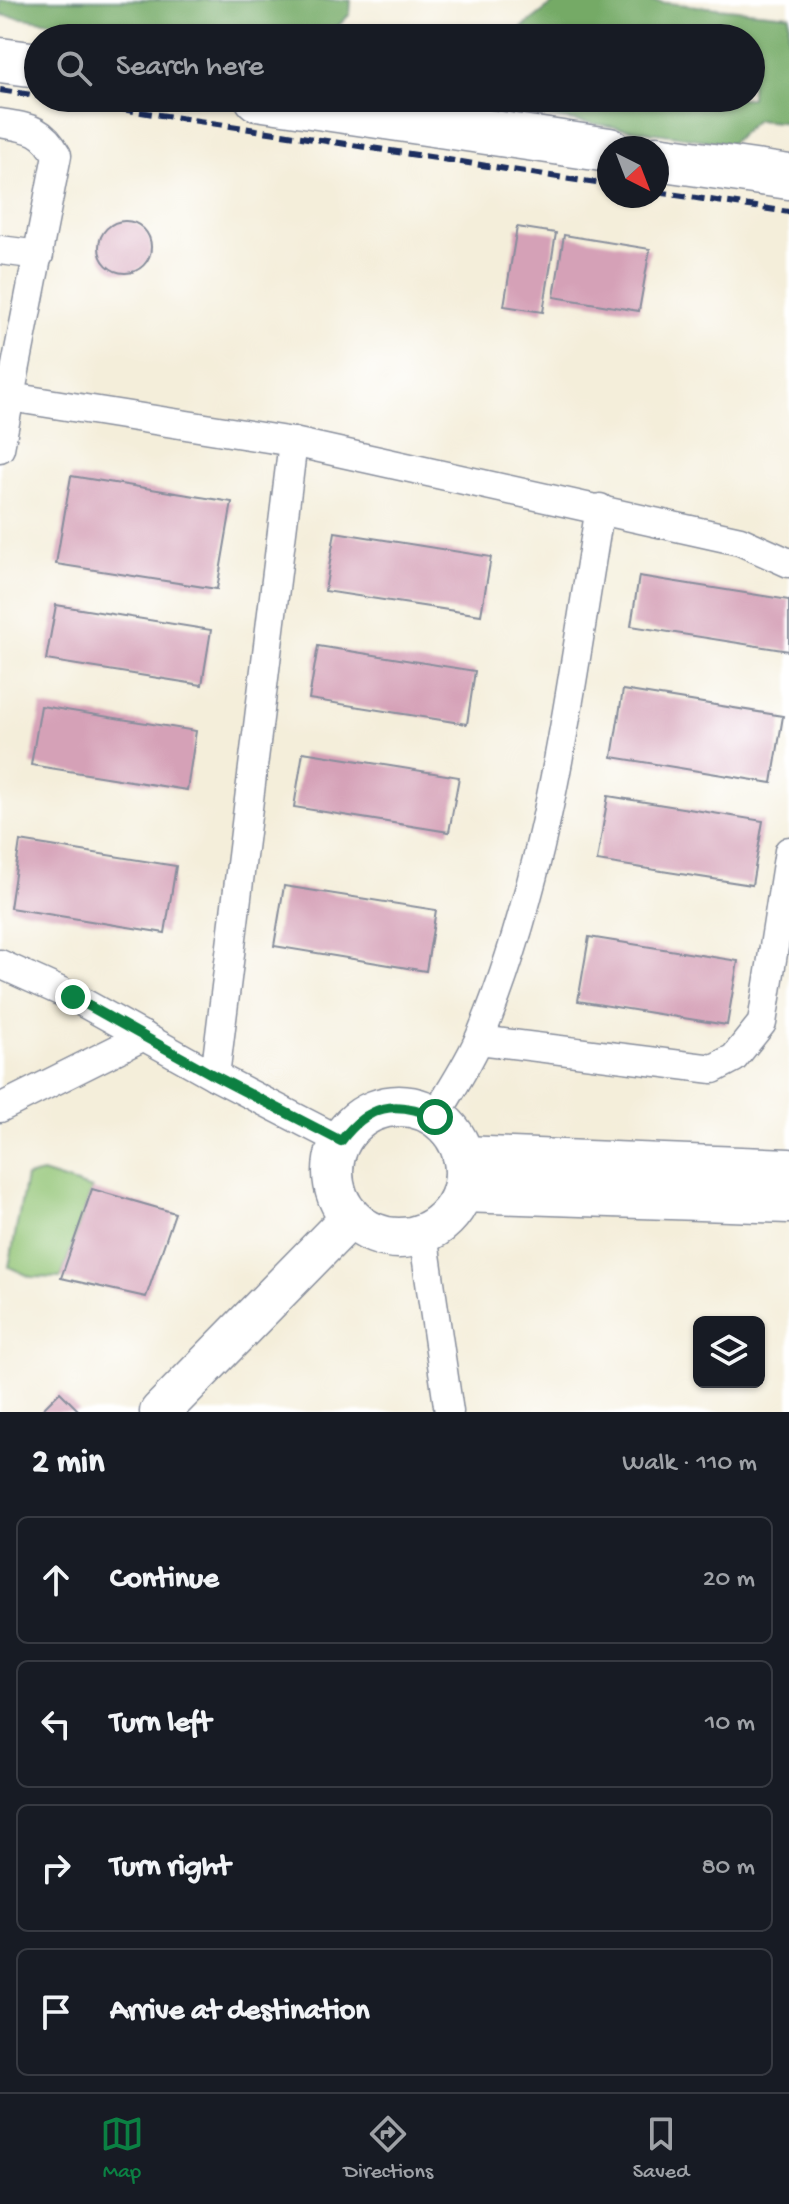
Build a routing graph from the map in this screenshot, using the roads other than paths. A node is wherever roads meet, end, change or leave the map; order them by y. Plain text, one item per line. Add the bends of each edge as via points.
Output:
1 (0, 60) edge
2 (24, 63) edge
3 (352, 112) edge
4 (0, 123) edge
5 (597, 148) edge
6 (669, 160) edge
7 (789, 177) edge
8 (0, 250) edge
9 (39, 255) junction
10 (10, 397) junction
11 (293, 442) junction
12 (0, 448) edge
13 (600, 508) junction
14 (789, 563) edge
15 (789, 851) edge
16 (0, 964) edge
17 (144, 1036) junction
18 (479, 1040) junction
19 (215, 1076) junction
20 (0, 1108) edge
21 (435, 1117) junction
22 (341, 1141) junction
23 (789, 1169) edge
24 (462, 1174) junction
25 (789, 1203) edge
26 (350, 1218) junction
27 (423, 1234) junction
28 (160, 1412) edge
29 (449, 1412) edge

1 - 2 highway
3 - 5 highway
4 - 9 street via 30,128 48,138 57,155
6 - 7 highway
8 - 9 street
9 - 10 street
10 - 11 street
10 - 12 street
11 - 13 street
11 - 19 street
13 - 14 street via 740,541
13 - 18 street via 546,828 522,920
15 - 18 street via 762,1023 734,1058 713,1069
16 - 17 street
17 - 19 street
17 - 20 street
18 - 21 street
19 - 22 street
21 - 22 main road via 393,1106 354,1123
21 - 24 main road via 448,1127
22 - 26 main road via 333,1160 333,1181
23 - 24 main road
24 - 25 main road
24 - 27 main road via 454,1209
26 - 27 main road via 384,1237
26 - 28 main road
27 - 29 street

